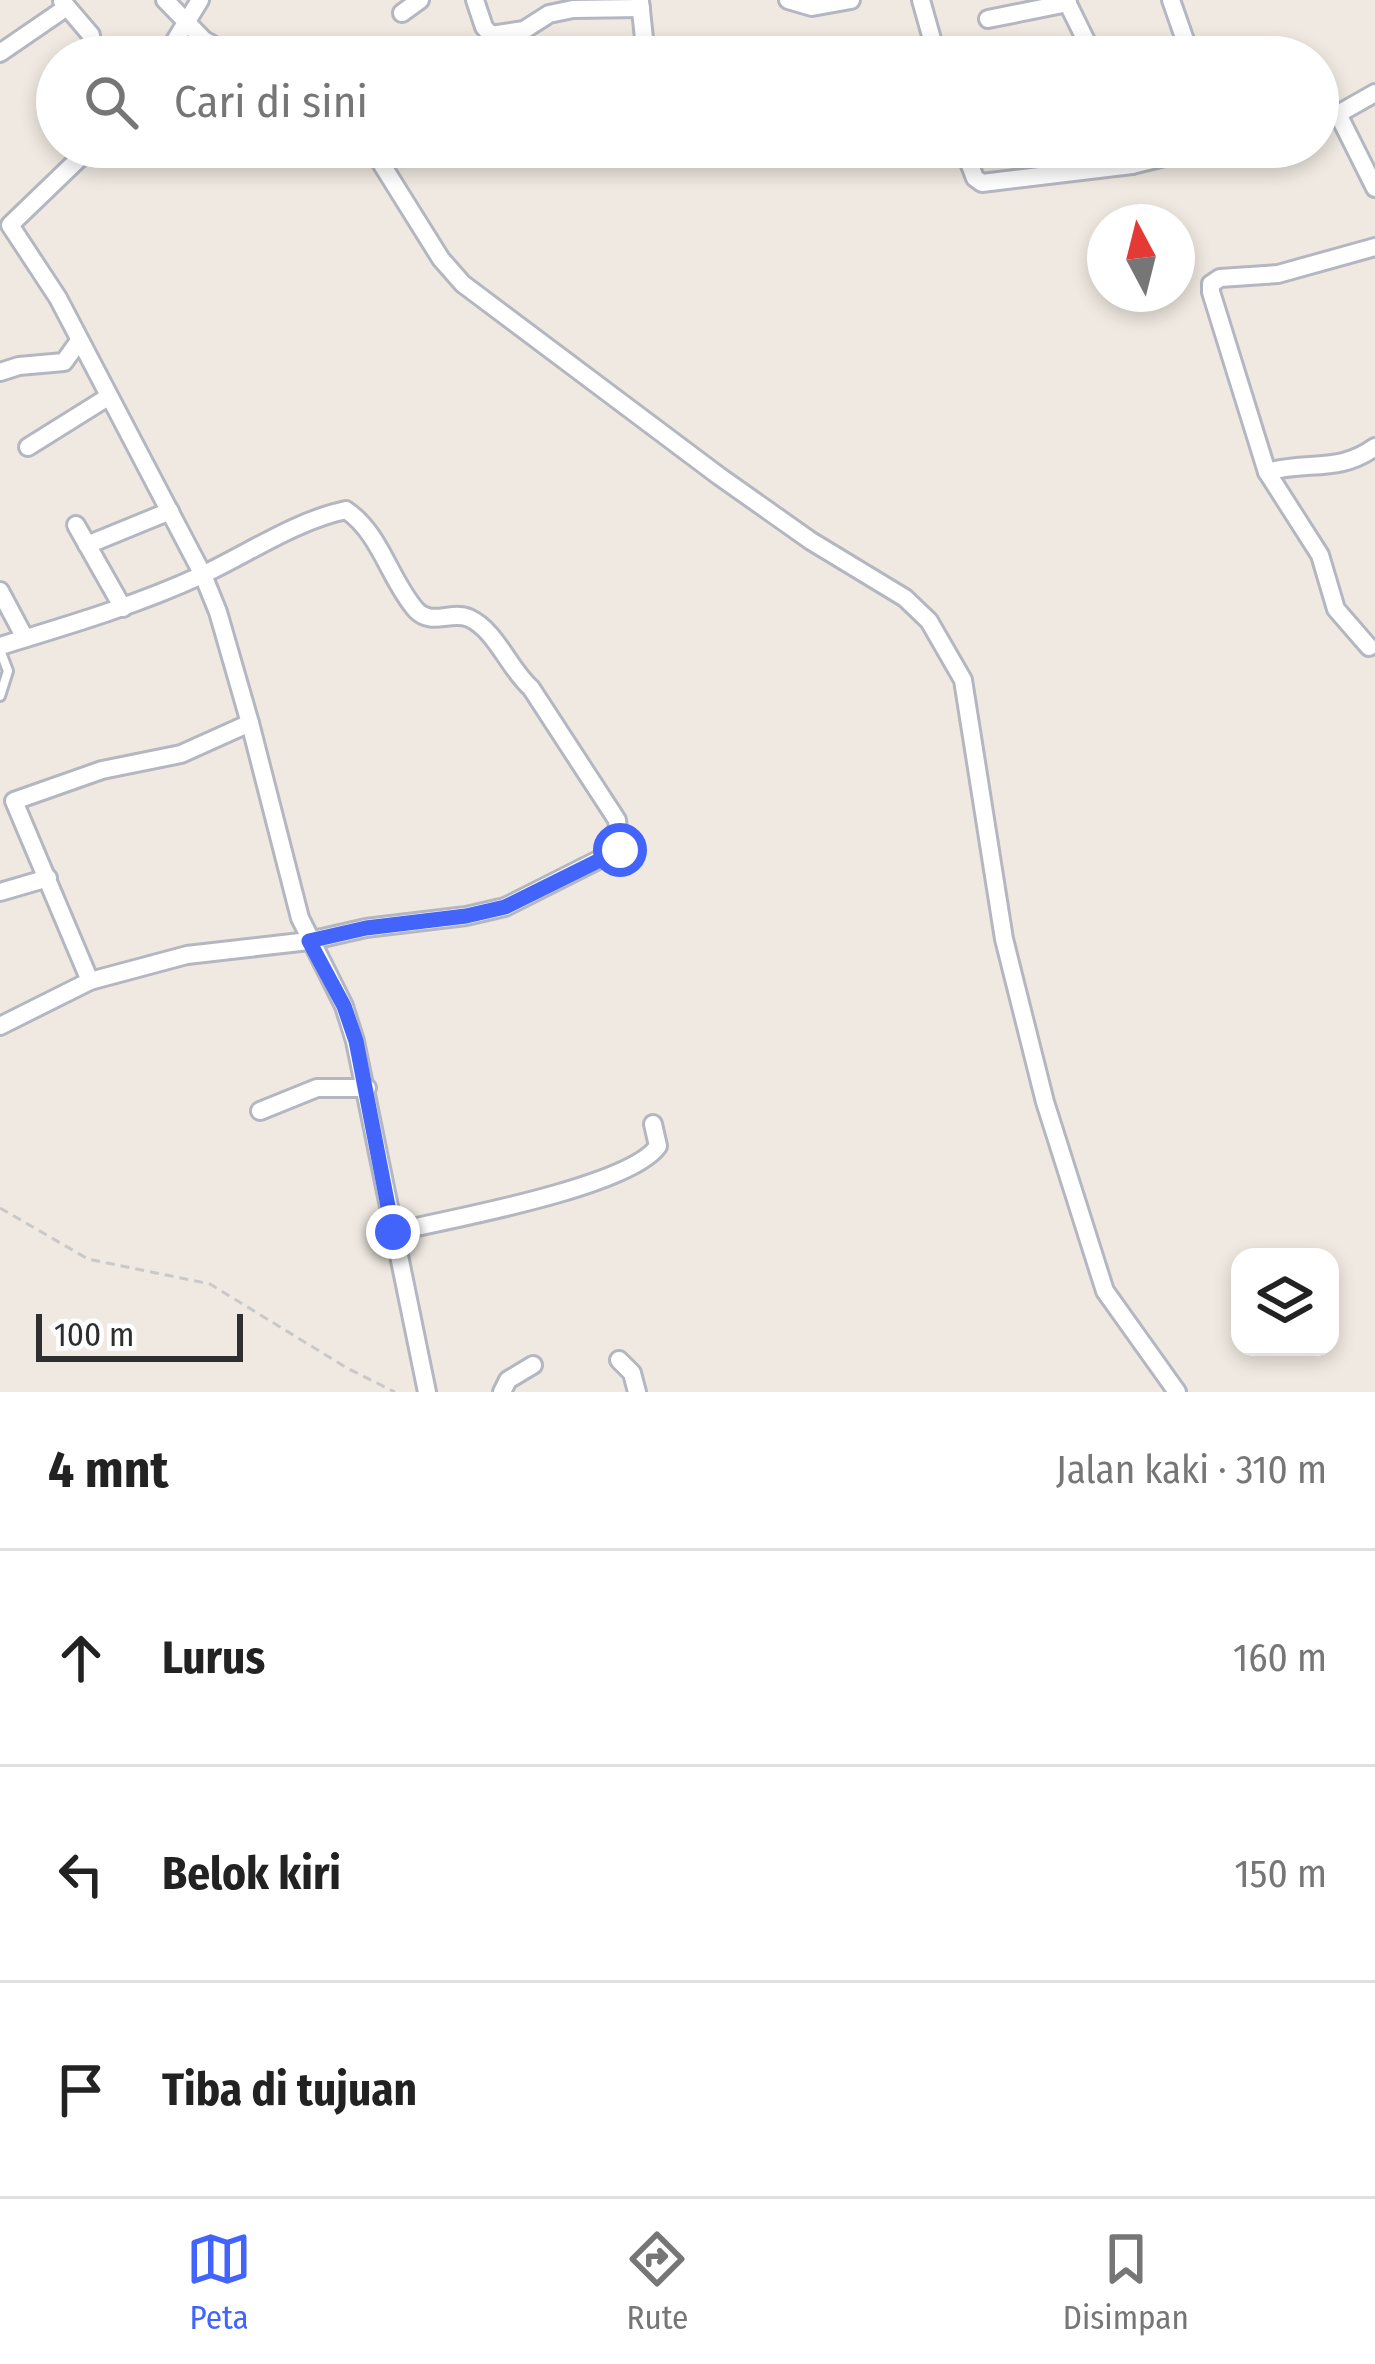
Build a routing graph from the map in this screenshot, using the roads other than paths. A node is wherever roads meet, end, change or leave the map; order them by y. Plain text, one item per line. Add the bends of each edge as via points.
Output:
1 (165, 0) edge
2 (200, 0) edge
3 (419, 0) edge
4 (475, 0) edge
5 (788, 0) edge
6 (850, 0) edge
7 (921, 0) edge
8 (1172, 0) edge
9 (1067, 1) edge
10 (64, 3) edge
11 (640, 4) edge
12 (402, 13) dead end
13 (988, 19) dead end
14 (186, 24) junction
15 (92, 34) dead end
16 (178, 36) edge
17 (203, 36) edge
18 (644, 36) edge
19 (931, 36) edge
20 (1084, 36) edge
21 (1183, 36) edge
22 (0, 53) edge
23 (1375, 93) edge
24 (1339, 113) edge
25 (1339, 116) edge
26 (69, 168) edge
27 (384, 168) edge
28 (971, 168) edge
29 (1114, 168) edge
30 (1375, 188) edge
31 (5, 228) edge
32 (1375, 247) edge
33 (80, 341) junction
34 (0, 372) edge
35 (108, 398) junction
36 (28, 447) dead end
37 (1375, 447) edge
38 (1267, 472) junction
39 (170, 511) junction
40 (76, 525) dead end
41 (87, 545) junction
42 (202, 575) junction
43 (0, 591) edge
44 (123, 608) junction
45 (26, 638) junction
46 (1369, 647) dead end
47 (0, 648) edge
48 (0, 696) edge
49 (250, 723) junction
50 (48, 878) junction
51 (0, 892) edge
52 (309, 941) junction
53 (90, 981) junction
54 (0, 1025) edge
55 (367, 1088) junction
56 (260, 1111) dead end
57 (653, 1124) dead end
58 (393, 1232) junction
59 (619, 1360) dead end
60 (533, 1365) dead end
61 (427, 1392) edge
62 (502, 1392) edge
63 (638, 1392) edge
64 (1177, 1392) edge

1 - 14 street
2 - 14 street
3 - 12 street
4 - 11 street via 491,35 573,9
5 - 6 street via 812,7
7 - 19 street
8 - 21 street
9 - 13 street
9 - 20 street
10 - 15 street
10 - 22 street
11 - 18 street
14 - 16 street
14 - 17 street
23 - 24 street
25 - 30 street
26 - 31 street
27 - 64 street via 463,284 719,476 905,598 946,647 963,680 1004,939 1064,1163 1105,1291
28 - 29 street via 982,183
31 - 33 street via 52,287
32 - 38 street via 1211,284
33 - 34 street via 64,362
33 - 35 street
35 - 36 street
35 - 39 street
37 - 38 street via 1344,465
38 - 46 street via 1320,555 1342,619
39 - 41 street
39 - 42 street
40 - 41 street
41 - 44 street
42 - 44 street
42 - 49 street
42 - 52 street via 350,512 417,611 431,619 462,615 487,633 620,827 620,850 505,907
43 - 45 street
44 - 45 street
45 - 47 street
47 - 48 lane via 8,671
49 - 50 street via 181,754 102,770 14,801
49 - 52 street
50 - 51 street
50 - 53 street
52 - 53 street via 187,955
52 - 55 street via 344,1006
53 - 54 street
55 - 56 street via 317,1088
55 - 58 street
57 - 58 street via 658,1146 636,1165 544,1197
58 - 61 street
59 - 63 street
60 - 62 street

